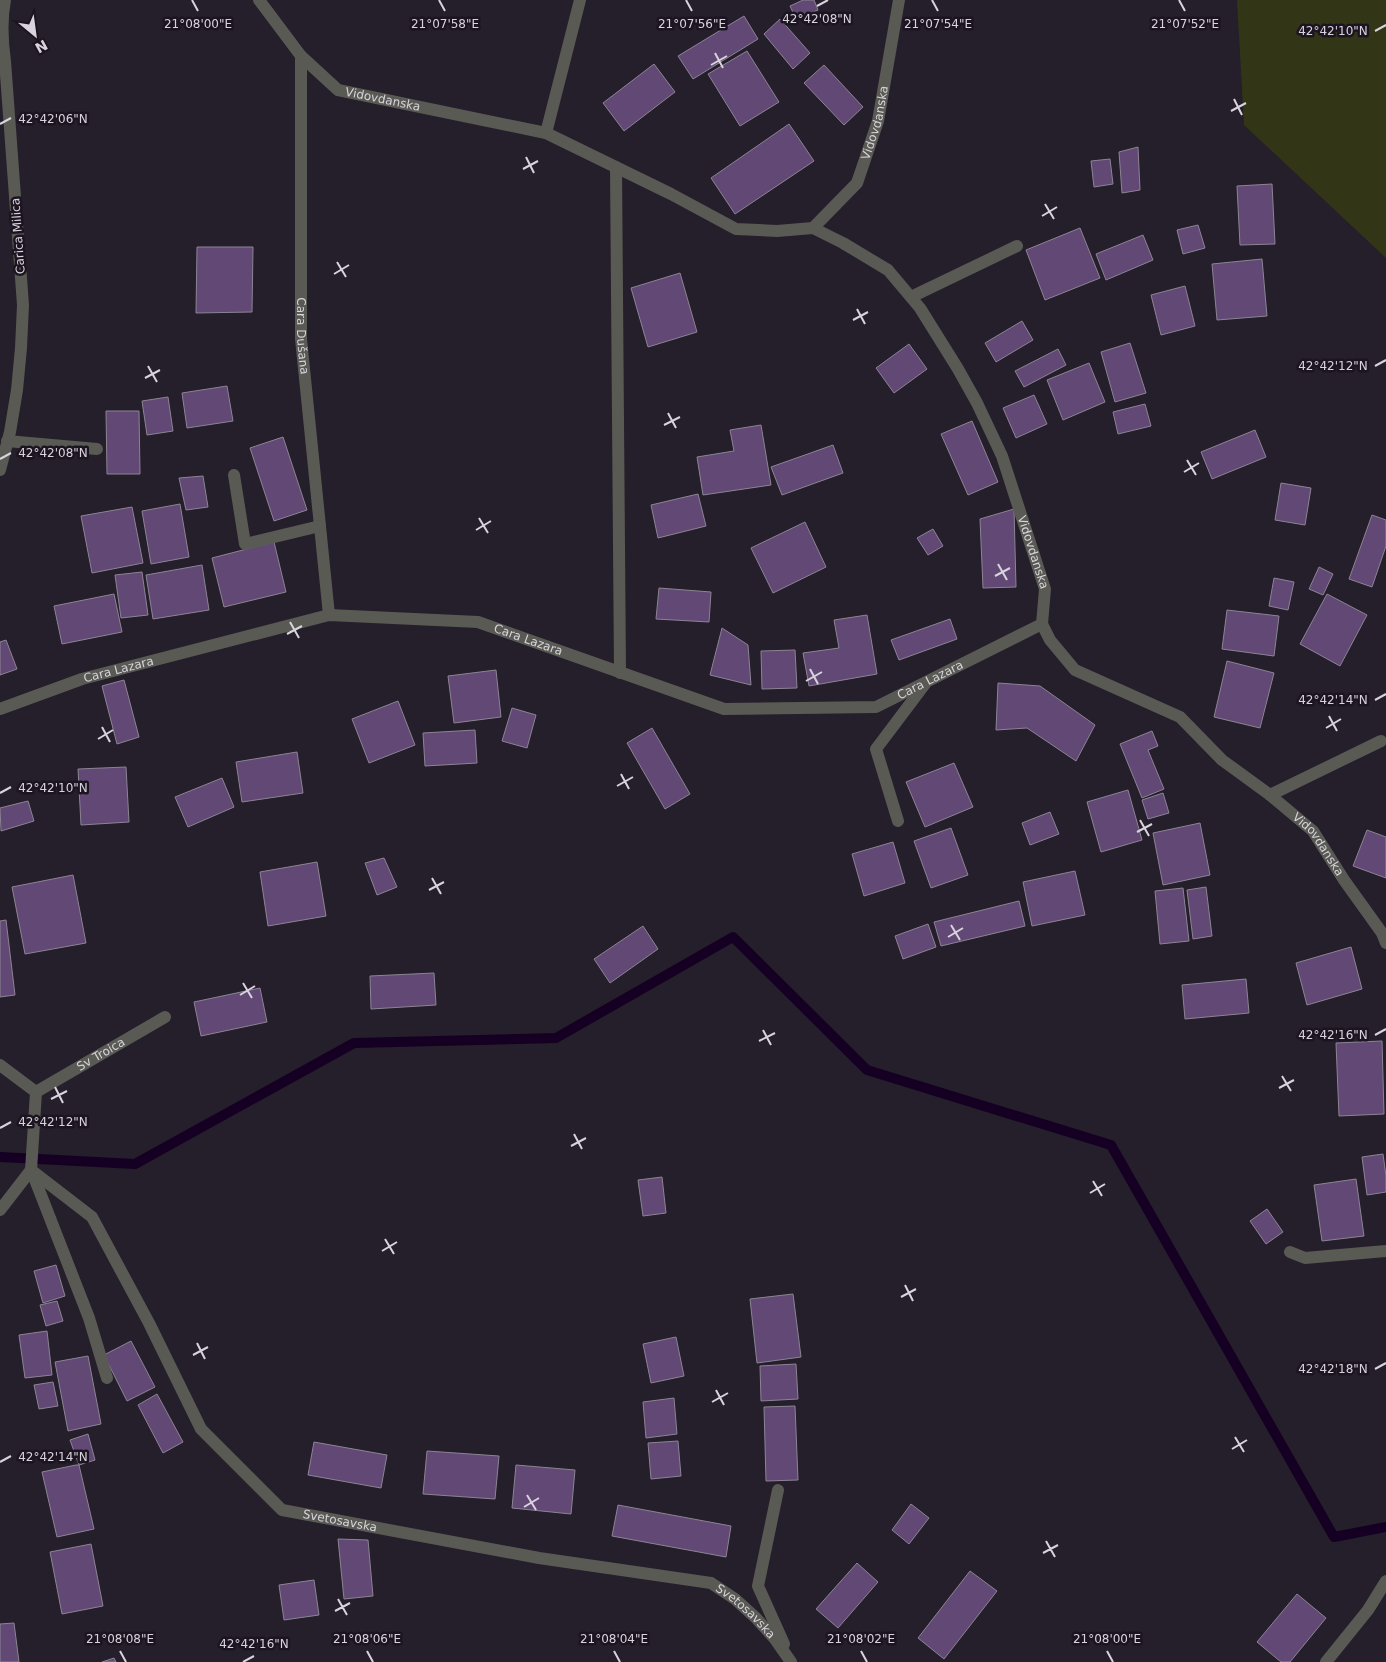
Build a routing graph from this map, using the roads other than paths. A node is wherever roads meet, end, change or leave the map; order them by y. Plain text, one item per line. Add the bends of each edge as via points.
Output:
1 (4, 0) edge
2 (259, 0) edge
3 (580, 0) edge
4 (899, 0) edge
5 (301, 56) junction
6 (546, 133) junction
7 (616, 167) junction
8 (814, 228) junction
9 (1017, 246) dead end
10 (911, 297) junction
11 (7, 441) junction
12 (96, 449) dead end
13 (1, 462) edge
14 (234, 475) dead end
15 (320, 526) junction
16 (329, 615) junction
17 (1042, 624) junction
18 (620, 672) junction
19 (926, 682) junction
20 (0, 709) edge
21 (1381, 741) dead end
22 (1270, 796) junction
23 (898, 821) dead end
24 (1385, 935) edge
25 (165, 1017) dead end
26 (0, 1065) edge
27 (36, 1092) junction
28 (31, 1170) junction
29 (0, 1210) edge
30 (1386, 1251) edge
31 (1290, 1252) dead end
32 (106, 1378) dead end
33 (778, 1490) dead end
34 (1386, 1581) edge
35 (792, 1662) edge
36 (1326, 1662) edge

1 - 11 street, Carica Milica via 2,43 23,305 17,390
2 - 5 street, Vidovdanska
3 - 6 street
4 - 8 street, Vidovdanska via 878,121 857,183
5 - 6 street, Vidovdanska via 338,90
5 - 15 street, Cara Dušana via 301,339
6 - 7 street, Vidovdanska
7 - 8 street, Vidovdanska via 736,229 777,231
7 - 18 street
8 - 10 street, Vidovdanska via 888,270
9 - 10 street
10 - 17 street, Vidovdanska via 958,369 1002,456 1045,589
11 - 12 street
11 - 13 street, Carica Milica
14 - 15 street via 245,544
15 - 16 street, Cara Dušana
16 - 18 street, Cara Lazara via 478,622
16 - 20 street, Cara Lazara via 82,679
17 - 19 street, Cara Lazara
17 - 22 street, Vidovdanska via 1050,640 1075,670 1180,717 1222,760
18 - 19 street, Cara Lazara via 724,709 876,707
19 - 23 street via 876,749
21 - 22 street
22 - 24 street, Vidovdanska via 1313,831
25 - 27 street, Sv Troica
26 - 27 street
27 - 28 street
28 - 29 street
28 - 32 street via 89,1318
28 - 35 street, Svetosavska via 92,1217 149,1322 201,1429 282,1510 539,1558 711,1583 756,1618
30 - 31 street via 1305,1258
33 - 35 street via 758,1586
34 - 36 street via 1368,1610

